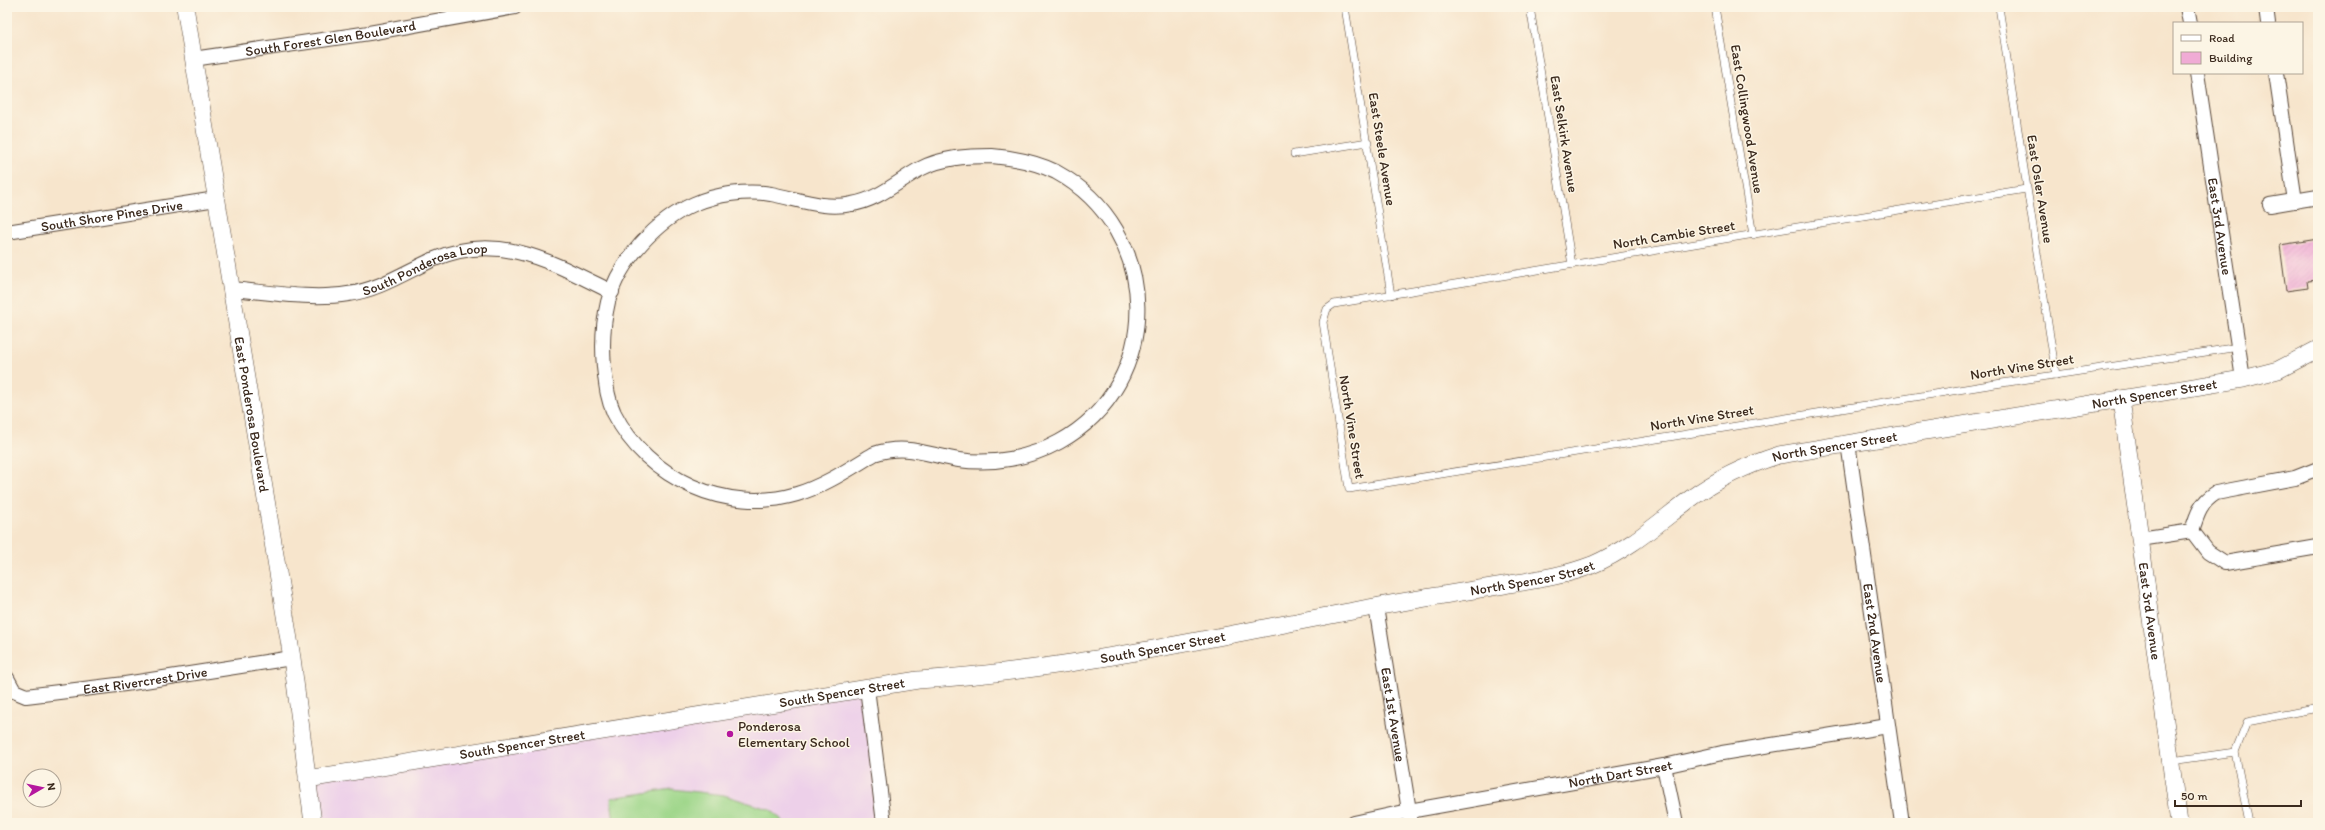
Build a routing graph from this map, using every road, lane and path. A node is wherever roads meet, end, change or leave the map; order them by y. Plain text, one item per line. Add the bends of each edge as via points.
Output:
1 (185, 7) edge
2 (515, 7) edge
3 (1345, 7) edge
4 (1530, 7) edge
5 (1715, 7) edge
6 (1998, 7) edge
7 (2187, 7) edge
8 (2266, 7) edge
9 (2190, 22) edge
10 (2268, 22) edge
11 (193, 58) junction
12 (2197, 74) edge
13 (2276, 74) edge
14 (1368, 142) junction
15 (1294, 154) dead end
16 (2026, 189) junction
17 (2318, 197) edge
18 (216, 199) junction
19 (2295, 200) junction
20 (2270, 205) dead end
21 (7, 232) edge
22 (1752, 235) junction
23 (1572, 265) junction
24 (231, 289) junction
25 (612, 292) junction
26 (1391, 295) junction
27 (1327, 309) joint
28 (2240, 347) junction
29 (2318, 349) edge
30 (2056, 374) junction
31 (2244, 379) junction
32 (2120, 400) junction
33 (1848, 443) junction
34 (2318, 469) edge
35 (2192, 531) junction
36 (2140, 539) junction
37 (2318, 547) edge
38 (1376, 607) junction
39 (292, 658) junction
40 (7, 678) edge
41 (867, 688) junction
42 (2318, 708) edge
43 (1888, 726) junction
44 (2235, 752) junction
45 (2170, 761) junction
46 (1664, 766) junction
47 (307, 779) junction
48 (1410, 817) edge
49 (313, 823) edge
50 (884, 823) edge
51 (1354, 823) edge
52 (1676, 823) edge
53 (1902, 823) edge
54 (2179, 823) edge
55 (2249, 823) edge

1 - 11 street, East Ponderosa Boulevard
2 - 11 street, South Forest Glen Boulevard via 369,33
3 - 14 lane, East Steele Avenue
4 - 23 lane, East Selkirk Avenue
5 - 22 lane, East Collingwood Avenue
6 - 16 lane, East Osler Avenue
7 - 9 street
8 - 10 street
11 - 18 street, East Ponderosa Boulevard
12 - 28 street, East 3rd Avenue
13 - 19 street
14 - 15 lane
14 - 26 lane, East Steele Avenue
16 - 22 lane, North Cambie Street
16 - 30 lane, East Osler Avenue
17 - 19 street
18 - 21 street, South Shore Pines Drive
18 - 24 street, East Ponderosa Boulevard
19 - 20 street
22 - 23 lane, North Cambie Street
23 - 26 lane, North Cambie Street
24 - 25 street, South Ponderosa Loop via 320,296 347,295 386,283 440,257 461,251 492,248 539,257
24 - 39 street, East Ponderosa Boulevard
25 - 25 street via 608,301 602,348 607,390 615,414 628,435 647,456 676,478 702,491 750,501 810,490 874,454 884,451 913,449 959,460 992,461 1031,454 1058,442 1078,430 1095,415 1120,381 1130,356 1138,318 1138,294 1133,268 1112,223 1093,200 1056,172 1020,160 992,156 955,158 933,163 877,196 844,206 820,205 759,193 728,195 694,204 659,226 638,247
26 - 27 lane, North Cambie Street via 1334,304
27 - 30 lane, North Vine Street via 1323,317 1323,326 1349,489
28 - 30 lane, North Vine Street
28 - 31 street, East 3rd Avenue
29 - 31 street, North Spencer Street via 2278,370
31 - 32 street, North Spencer Street
32 - 33 street, North Spencer Street
32 - 36 street, East 3rd Avenue
33 - 38 street, North Spencer Street via 1779,455 1731,474 1690,499 1634,542 1592,565 1540,579
33 - 43 street, East 2nd Avenue
34 - 35 street via 2295,478 2216,493 2200,508
35 - 36 street
35 - 37 street via 2208,552 2225,563
36 - 45 street, East 3rd Avenue
38 - 41 street, South Spencer Street via 1164,647 987,676 918,680
38 - 48 street, East 1st Avenue
39 - 40 street, East Rivercrest Drive via 125,684 26,696 14,691
39 - 47 street, East Ponderosa Boulevard
41 - 47 street, South Spencer Street
41 - 50 street
42 - 44 lane via 2247,722
43 - 46 street, North Dart Street via 1722,753
43 - 53 street, East 2nd Avenue
44 - 45 lane
44 - 55 lane
45 - 54 street, East 3rd Avenue
46 - 48 street, North Dart Street
46 - 52 street
47 - 49 street, East Ponderosa Boulevard
48 - 51 street, North Dart Street

